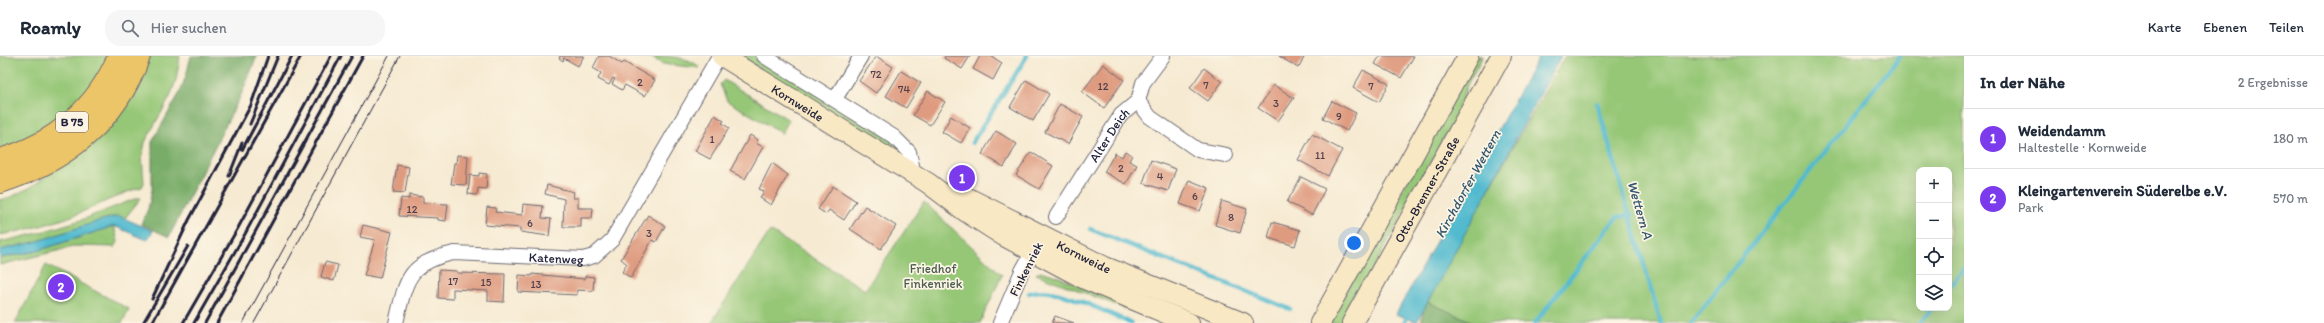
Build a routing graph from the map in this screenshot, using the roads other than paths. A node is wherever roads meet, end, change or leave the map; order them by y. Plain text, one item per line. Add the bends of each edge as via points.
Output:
1 (119, 56) edge
2 (139, 56) edge
3 (719, 56) edge
4 (722, 56) edge
5 (764, 56) edge
6 (861, 56) edge
7 (1163, 56) edge
8 (1468, 56) edge
9 (1501, 56) edge
10 (835, 99) junction
11 (1138, 101) junction
12 (1226, 154) dead end
13 (0, 160) edge
14 (921, 179) junction
15 (0, 182) edge
16 (1056, 217) dead end
17 (1037, 245) junction
18 (1355, 320) edge
19 (396, 323) edge
20 (1000, 323) edge
21 (1190, 323) edge
22 (1243, 323) edge
23 (1320, 323) edge

1 - 13 highway, B 75 via 112,74 96,98 69,125 36,147
2 - 15 highway, B 75 via 116,101 83,138 52,162
3 - 19 street, Katenweg via 612,240 602,251 583,259 454,254 434,258 417,267 405,285
4 - 14 main road, Kornweide
5 - 10 street, Kornweide
6 - 10 street
7 - 11 street, Alter Deich via 1143,83
8 - 23 main road
9 - 18 main road, Otto-Brenner-Straße
10 - 14 street, Kornweide via 903,145
11 - 12 street via 1150,117 1198,150
11 - 16 street, Alter Deich via 1121,115
14 - 17 main road, Kornweide via 955,192
17 - 20 street, Finkenriek
17 - 21 main road, Kornweide via 1085,280
17 - 22 main road, Kornweide

